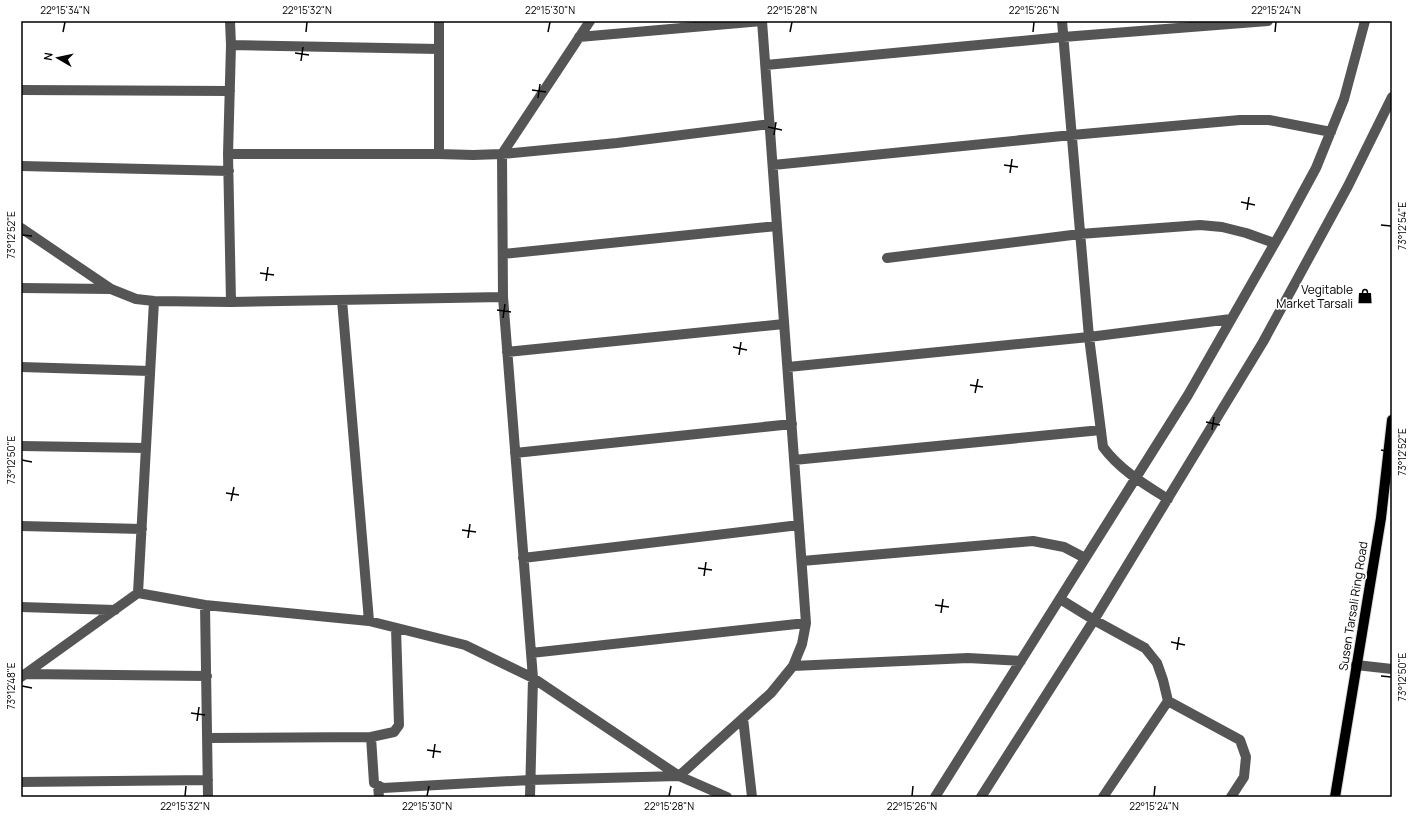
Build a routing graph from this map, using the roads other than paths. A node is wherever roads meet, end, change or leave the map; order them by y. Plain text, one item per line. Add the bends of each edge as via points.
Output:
1 (230, 21) edge
2 (439, 21) edge
3 (590, 21) edge
4 (762, 21) edge
5 (1062, 21) edge
6 (1268, 21) edge
7 (1365, 21) edge
8 (579, 37) junction
9 (1063, 37) junction
10 (231, 45) junction
11 (439, 49) junction
12 (766, 65) junction
13 (21, 90) edge
14 (230, 91) junction
15 (1392, 97) edge
16 (770, 124) junction
17 (1331, 132) junction
18 (1072, 135) junction
19 (228, 154) junction
20 (439, 154) junction
21 (502, 154) junction
22 (773, 165) junction
23 (21, 166) edge
24 (229, 171) junction
25 (777, 226) junction
26 (21, 228) edge
27 (1080, 234) junction
28 (1274, 243) junction
29 (503, 254) junction
30 (887, 258) dead end
31 (21, 288) edge
32 (111, 288) junction
33 (503, 298) junction
34 (342, 300) junction
35 (154, 301) junction
36 (231, 302) junction
37 (1232, 319) junction
38 (784, 324) junction
39 (1090, 337) junction
40 (508, 352) junction
41 (21, 367) edge
42 (788, 367) junction
43 (150, 372) junction
44 (1392, 420) edge
45 (792, 424) junction
46 (1100, 430) junction
47 (21, 446) edge
48 (146, 448) junction
49 (515, 453) junction
50 (794, 460) junction
51 (1136, 479) junction
52 (1168, 499) junction
53 (799, 525) junction
54 (21, 526) edge
55 (142, 529) junction
56 (523, 558) junction
57 (1086, 558) junction
58 (802, 561) junction
59 (138, 593) junction
60 (1060, 599) junction
61 (205, 605) junction
62 (21, 606) edge
63 (115, 610) junction
64 (1094, 620) junction
65 (369, 621) junction
66 (806, 623) junction
67 (396, 628) junction
68 (530, 652) junction
69 (1021, 661) junction
70 (1356, 665) junction
71 (793, 666) junction
72 (1392, 669) edge
73 (23, 676) edge
74 (207, 676) junction
75 (533, 678) junction
76 (1168, 701) junction
77 (743, 718) junction
78 (371, 737) junction
79 (208, 738) junction
80 (679, 776) junction
81 (208, 780) junction
82 (530, 780) junction
83 (21, 782) edge
84 (378, 786) junction
85 (208, 797) edge
86 (379, 797) edge
87 (530, 797) edge
88 (726, 797) edge
89 (752, 797) edge
90 (935, 797) edge
91 (981, 797) edge
92 (1103, 797) edge
93 (1231, 797) edge
94 (1336, 797) edge

1 - 10 street
2 - 11 street
3 - 8 street
4 - 8 street
4 - 12 street
5 - 9 street
6 - 9 street
7 - 17 street via 1344,99
8 - 21 street
9 - 12 street
9 - 18 street
10 - 11 street
10 - 14 street
11 - 20 street
12 - 16 street
13 - 14 street
14 - 19 street
15 - 52 street via 1348,186 1263,342
16 - 21 street
16 - 22 street
17 - 18 street via 1269,120 1240,120
17 - 28 street via 1316,168
18 - 22 street
18 - 27 street
19 - 20 street
19 - 24 street
20 - 21 street
21 - 29 street
22 - 25 street
23 - 24 street
24 - 36 street
25 - 29 street
25 - 38 street
26 - 32 street
27 - 28 street via 1200,225 1222,227
27 - 30 street
27 - 39 street
28 - 37 street
29 - 33 street
31 - 32 street
32 - 35 street via 136,299
33 - 34 street
33 - 40 street
34 - 36 street
34 - 65 street
35 - 36 street
35 - 43 street
37 - 39 street
37 - 51 street
38 - 40 street
38 - 42 street
39 - 42 street
39 - 46 street
40 - 49 street
41 - 43 street
42 - 45 street
43 - 48 street
44 - 70 main road, Susen Tarsali Ring Road via 1380,518
45 - 49 street
45 - 50 street
46 - 50 street
46 - 51 street via 1103,447 1110,457
47 - 48 street
48 - 55 street
49 - 56 street
50 - 53 street
51 - 52 street
51 - 57 street
52 - 64 street
53 - 56 street
53 - 58 street
54 - 55 street
55 - 59 street
56 - 68 street
57 - 58 street via 1064,547 1033,541
57 - 60 street
58 - 66 street
59 - 61 street
59 - 63 street
60 - 64 street
60 - 69 street
61 - 65 street
61 - 74 street
62 - 63 street
63 - 73 street
64 - 76 street via 1145,648 1157,663
64 - 91 street
65 - 67 street
66 - 68 street
66 - 71 street via 802,644
67 - 75 street via 465,645
67 - 78 street via 399,725 394,732
68 - 75 street
69 - 71 street via 968,658
69 - 90 street
70 - 72 street
70 - 94 main road, Susen Tarsali Ring Road
71 - 77 street via 771,694
73 - 74 street
74 - 79 street
75 - 80 street
75 - 82 street
76 - 92 street
76 - 93 street via 1240,740 1246,757 1244,777
77 - 80 street
77 - 89 street
78 - 79 street
78 - 84 street via 374,783
79 - 81 street
80 - 82 street
80 - 88 street
81 - 83 street
81 - 85 street
82 - 84 street via 383,788
82 - 87 street
84 - 86 street

